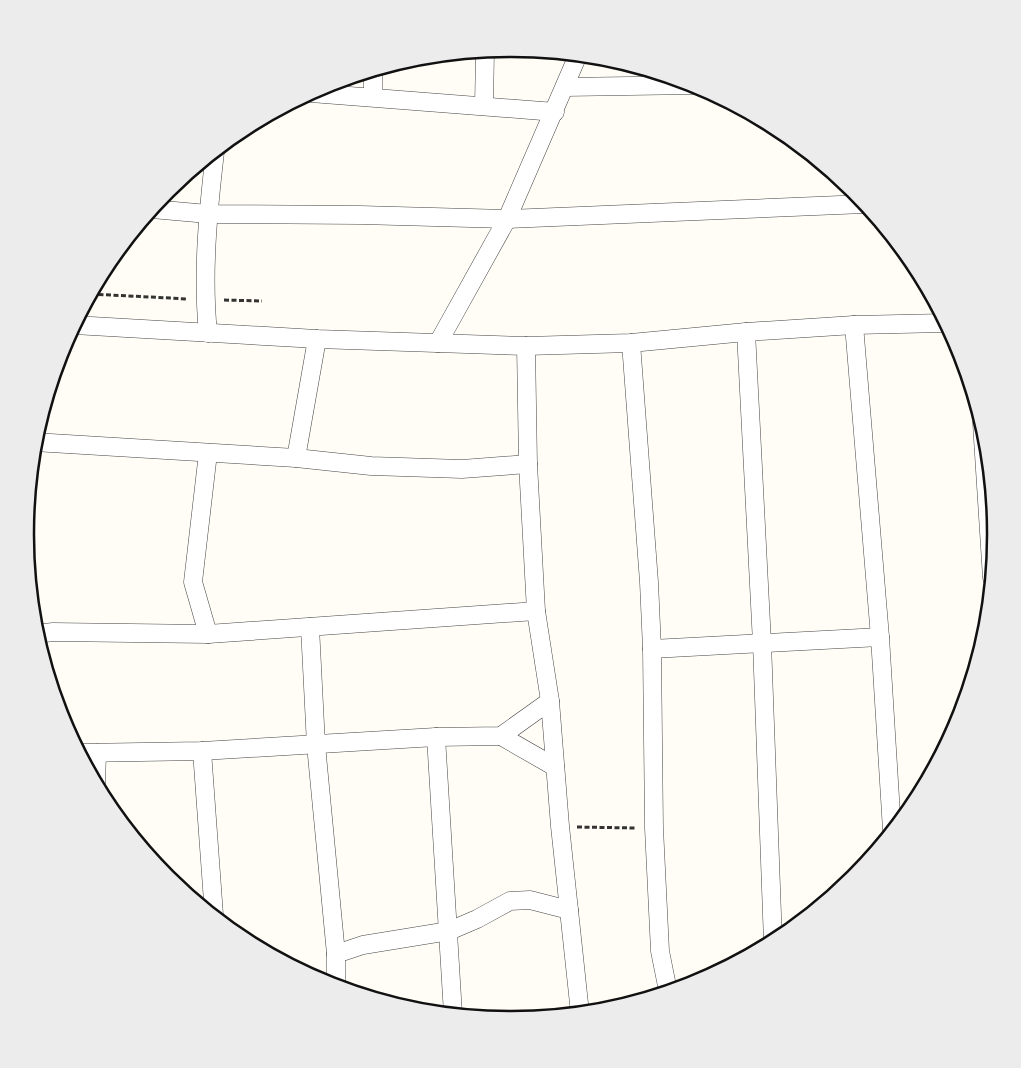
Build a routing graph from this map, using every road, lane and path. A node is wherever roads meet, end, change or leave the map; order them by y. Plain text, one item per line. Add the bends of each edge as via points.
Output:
1 (485, 58) edge
2 (575, 61) edge
3 (373, 78) edge
4 (670, 85) edge
5 (565, 86) junction
6 (328, 94) edge
7 (373, 97) junction
8 (484, 106) junction
9 (555, 112) junction
10 (214, 161) edge
11 (855, 204) edge
12 (161, 210) edge
13 (208, 214) junction
14 (507, 219) junction
15 (99, 294) edge
16 (205, 300) junction
17 (262, 301) dead end
18 (938, 323) edge
19 (82, 325) edge
20 (854, 325) junction
21 (746, 332) junction
22 (208, 333) junction
23 (317, 339) junction
24 (438, 343) junction
25 (631, 343) junction
26 (526, 346) junction
27 (43, 443) edge
28 (208, 453) junction
29 (296, 458) junction
30 (528, 464) junction
31 (536, 611) junction
32 (310, 627) junction
33 (44, 633) edge
34 (208, 634) junction
35 (880, 637) junction
36 (762, 643) junction
37 (652, 649) junction
38 (550, 701) junction
39 (501, 736) junction
40 (436, 737) junction
41 (316, 745) junction
42 (202, 750) junction
43 (88, 753) edge
44 (555, 768) junction
45 (891, 821) edge
46 (560, 826) junction
47 (654, 828) junction
48 (213, 906) edge
49 (569, 910) junction
50 (449, 931) junction
51 (773, 932) edge
52 (336, 954) junction
53 (336, 977) edge
54 (667, 984) edge
55 (579, 1006) edge
56 (453, 1007) edge

1 - 8 street
2 - 5 street
3 - 7 street
4 - 5 street
5 - 9 street
6 - 7 street
7 - 8 street
8 - 9 street
9 - 14 street
10 - 13 street
11 - 14 street
12 - 13 street
13 - 14 street
13 - 16 street
14 - 24 street
15 - 16 path
16 - 17 path
16 - 22 street
18 - 20 street
19 - 22 street
20 - 21 street
20 - 35 street
21 - 25 street
21 - 36 street
22 - 23 street
23 - 24 street
23 - 29 street
24 - 26 street
25 - 26 street
25 - 37 street
26 - 30 street
27 - 28 street
28 - 29 street
28 - 34 street via 193,582
29 - 30 street via 371,466 462,469
30 - 31 street
31 - 32 street
31 - 38 street
32 - 34 street
32 - 41 street
33 - 34 street
35 - 36 street
35 - 45 street
36 - 37 street
36 - 51 street
37 - 47 street
38 - 39 street
38 - 44 street
39 - 40 street
39 - 44 street
40 - 41 street
40 - 50 street
41 - 42 street
41 - 52 street
42 - 43 street
42 - 48 street
44 - 46 street
46 - 47 path
46 - 49 street
47 - 54 street via 660,951
49 - 50 street via 530,900 510,901
49 - 55 street
50 - 52 street via 363,945
50 - 56 street
52 - 53 street

